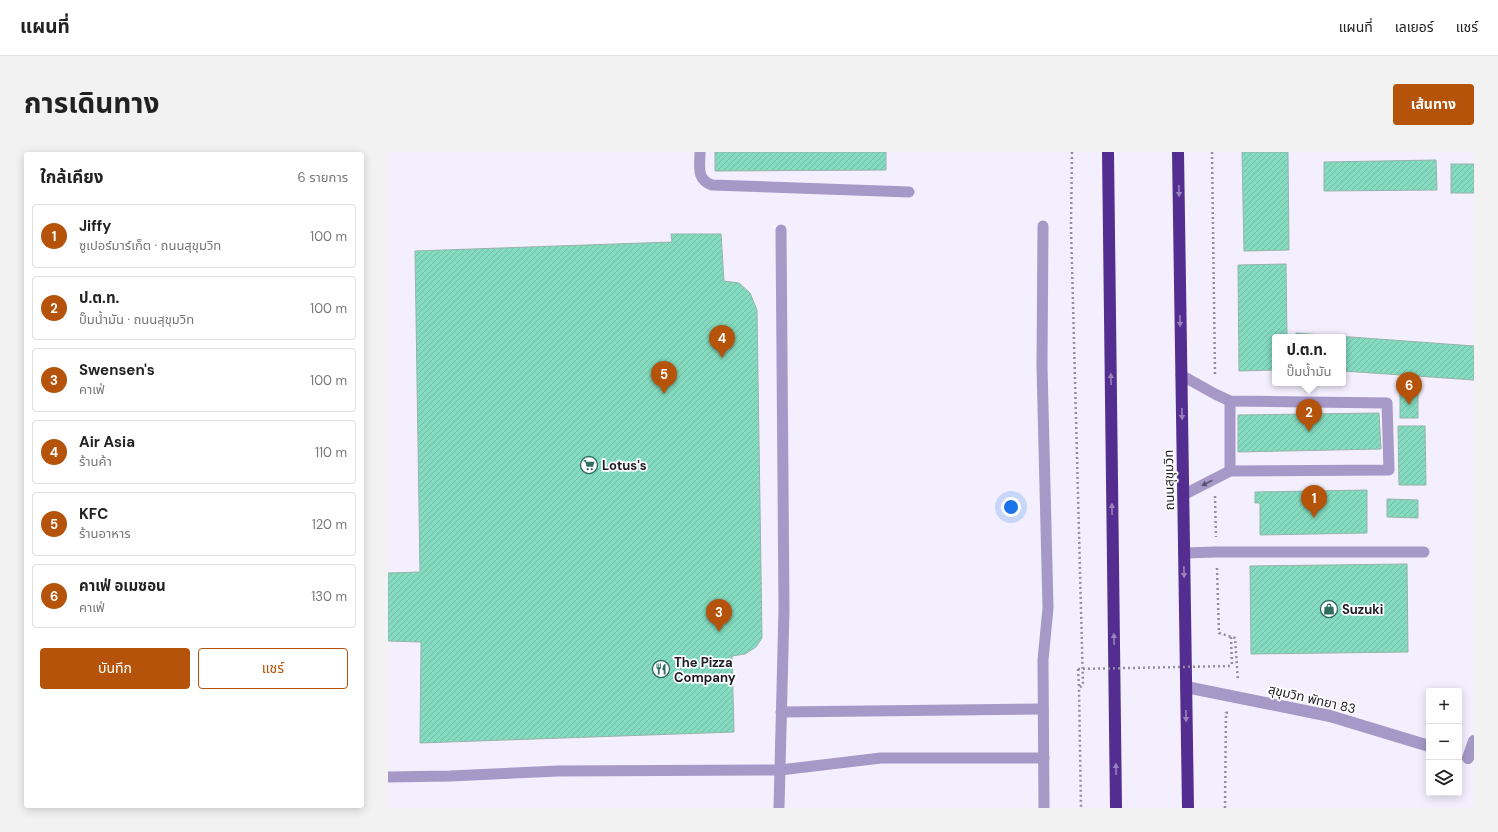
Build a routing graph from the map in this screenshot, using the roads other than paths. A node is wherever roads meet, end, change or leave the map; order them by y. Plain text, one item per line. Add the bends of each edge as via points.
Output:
1 (700, 152) edge
2 (1108, 152) edge
3 (1178, 152) edge
4 (909, 192) dead end
5 (1043, 226) dead end
6 (781, 230) dead end
7 (1181, 375) junction
8 (1230, 400) junction
9 (1230, 471) junction
10 (1183, 495) junction
11 (1424, 552) dead end
12 (1184, 553) junction
13 (1186, 687) junction
14 (1043, 709) junction
15 (781, 712) junction
16 (1474, 741) edge
17 (1426, 745) edge
18 (1044, 758) junction
19 (1467, 758) edge
20 (780, 770) junction
21 (388, 777) edge
22 (779, 808) edge
23 (1044, 808) edge
24 (1116, 808) edge
25 (1188, 808) edge

1 - 4 lane via 700,175 704,182 712,186
24 -> 2 highway
3 -> 7 highway, ถนนสุขุมวิท
5 - 14 lane via 1042,366 1048,608 1043,660
6 - 15 lane via 784,610
7 - 8 lane
7 -> 10 highway, ถนนสุขุมวิท
8 - 9 lane
8 - 9 lane via 1387,403 1389,470
9 -> 10 lane
10 - 12 highway, ถนนสุขุมวิท
11 - 12 lane
12 -> 13 highway, ถนนสุขุมวิท
13 - 17 street, สุขุมวิท พัทยา 83 via 1330,716
13 -> 25 highway, ถนนสุขุมวิท
14 - 15 lane
14 - 18 lane
15 - 20 lane
16 - 19 street
18 - 20 lane via 881,758
18 - 23 lane
20 - 21 lane
20 - 22 lane

